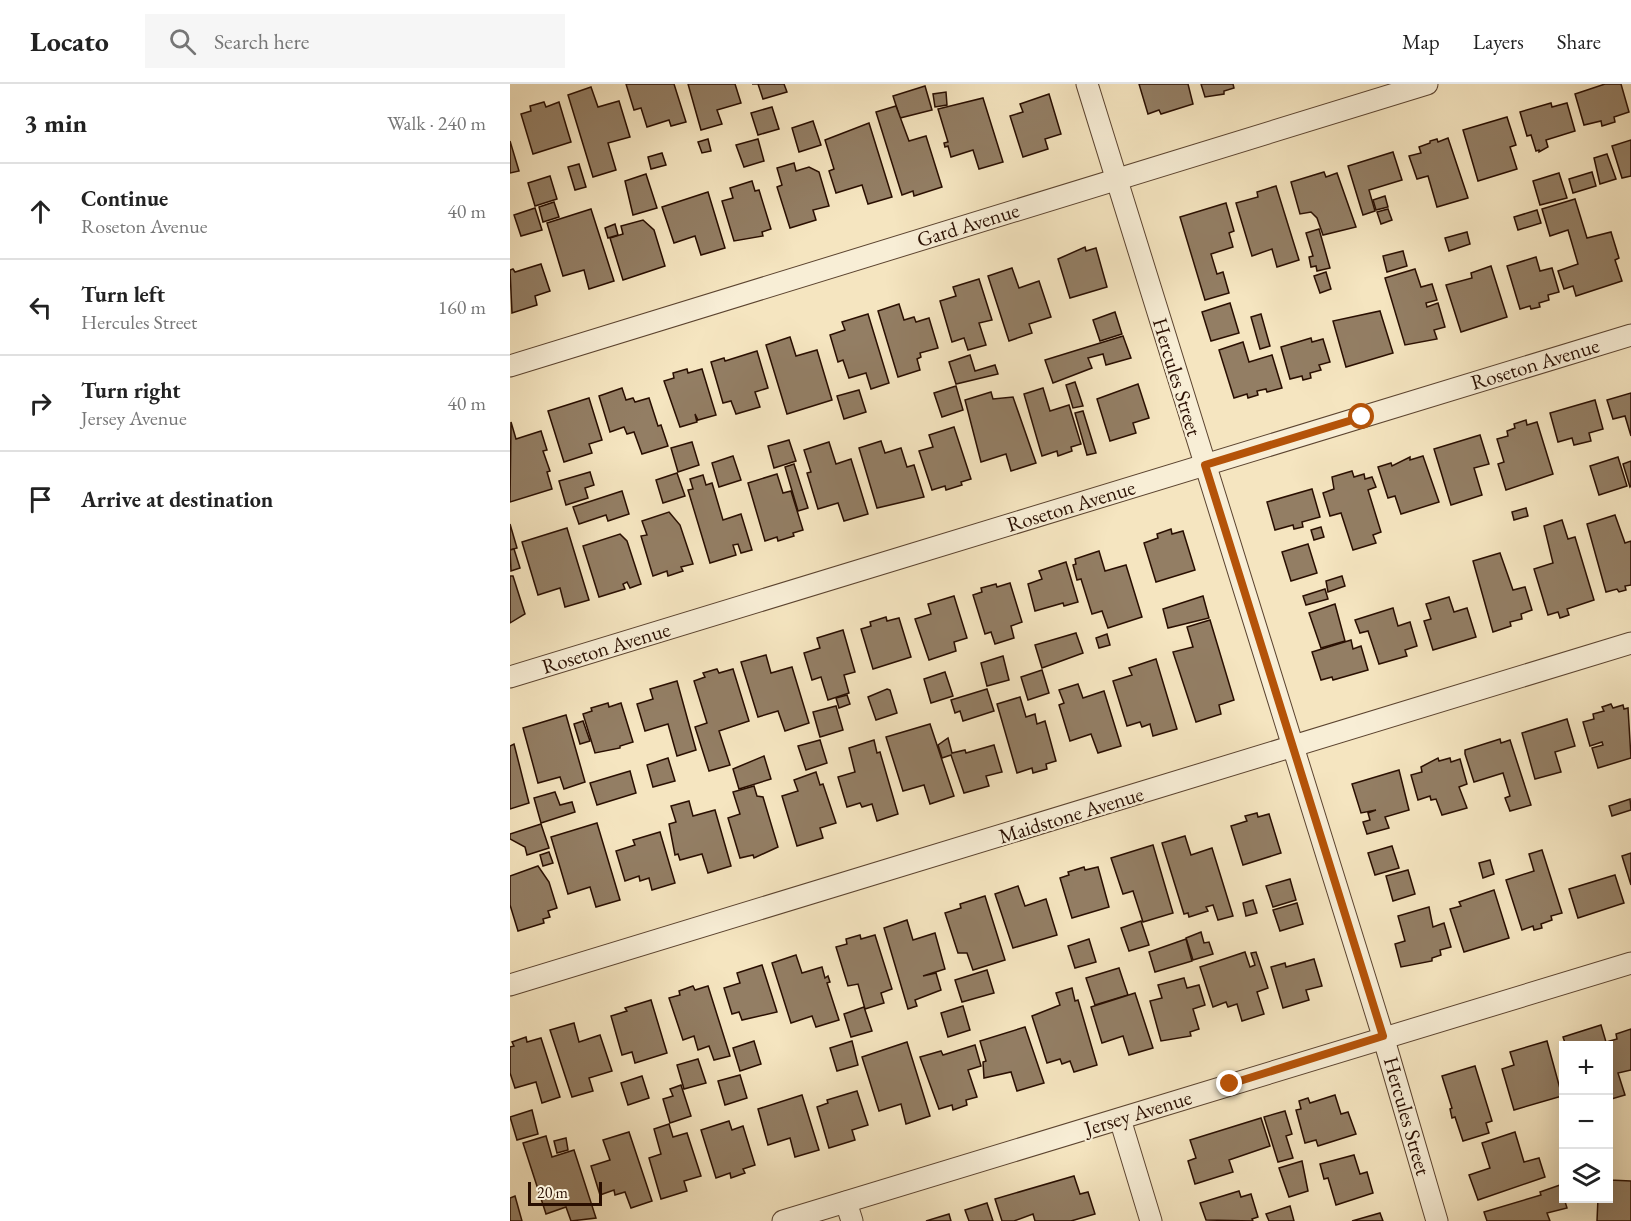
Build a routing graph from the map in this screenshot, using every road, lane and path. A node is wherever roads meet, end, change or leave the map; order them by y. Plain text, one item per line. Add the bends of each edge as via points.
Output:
1 (1087, 84) edge
2 (1427, 84) edge
3 (1115, 179) junction
4 (1631, 335) edge
5 (510, 366) edge
6 (1205, 465) junction
7 (1631, 643) edge
8 (510, 677) edge
9 (1292, 747) junction
10 (1631, 963) edge
11 (510, 985) edge
12 (1383, 1036) junction
13 (1120, 1119) junction
14 (849, 1212) edge
15 (783, 1221) edge
16 (1151, 1221) edge
17 (1437, 1221) edge

1 - 3 street, Hercules Street
2 - 3 street, Gard Avenue
3 - 5 street, Gard Avenue
3 - 6 street, Hercules Street
4 - 6 street, Roseton Avenue
6 - 8 street, Roseton Avenue
6 - 9 street, Hercules Street
7 - 9 street, Maidstone Avenue
9 - 11 street, Maidstone Avenue
9 - 12 street, Hercules Street
10 - 12 street, Jersey Avenue
12 - 13 street, Jersey Avenue
12 - 17 street, Hercules Street
13 - 14 street, Jersey Avenue
13 - 16 street
14 - 15 street, Jersey Avenue

